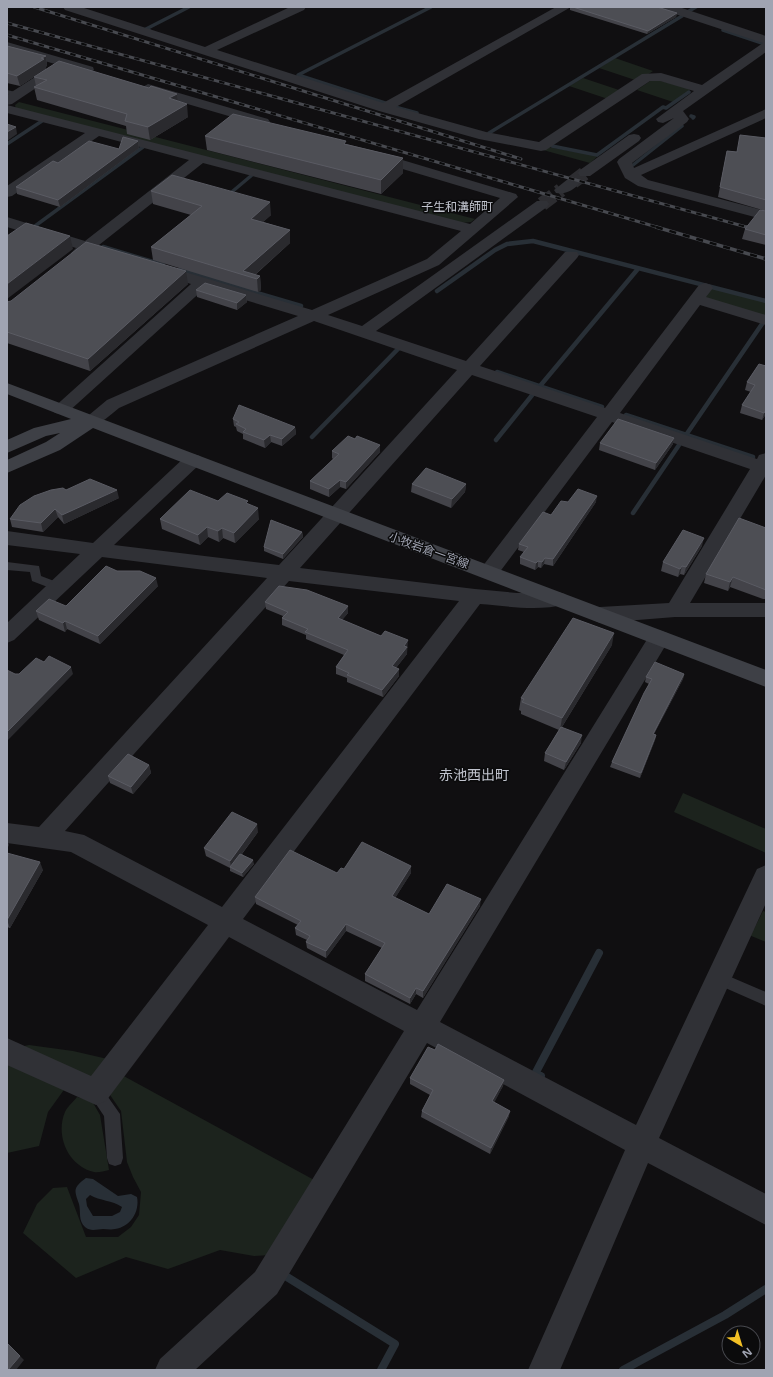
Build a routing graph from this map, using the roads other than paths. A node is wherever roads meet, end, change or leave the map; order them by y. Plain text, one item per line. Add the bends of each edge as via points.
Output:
1 (69, 7) edge
2 (103, 7) edge
3 (300, 7) edge
4 (565, 7) edge
5 (667, 7) edge
6 (90, 14) junction
7 (766, 40) edge
8 (7, 46) edge
9 (766, 46) edge
10 (208, 50) junction
11 (66, 64) junction
12 (104, 75) edge
13 (135, 84) edge
14 (704, 90) junction
15 (10, 96) edge
16 (384, 108) junction
17 (7, 109) edge
18 (674, 111) junction
19 (766, 113) edge
20 (274, 126) edge
21 (96, 132) junction
22 (357, 151) edge
23 (200, 158) junction
24 (585, 173) tunnel mouth
25 (630, 175) junction
26 (572, 182) tunnel mouth
27 (560, 190) tunnel mouth
28 (7, 193) edge
29 (542, 204) tunnel mouth
30 (766, 216) edge
31 (7, 222) edge
32 (472, 229) junction
33 (87, 247) junction
34 (571, 255) dead end
35 (123, 258) edge
36 (68, 261) edge
37 (145, 264) edge
38 (202, 282) junction
39 (312, 315) junction
40 (766, 320) edge
41 (363, 333) junction
42 (468, 368) junction
43 (7, 388) edge
44 (61, 409) junction
45 (608, 415) junction
46 (92, 420) junction
47 (7, 447) edge
48 (193, 460) junction
49 (764, 465) edge
50 (7, 467) edge
51 (335, 515) junction
52 (7, 538) edge
53 (96, 550) junction
54 (7, 566) edge
55 (489, 572) junction
56 (283, 573) junction
57 (58, 587) junction
58 (475, 596) junction
59 (558, 599) junction
60 (675, 610) junction
61 (766, 610) edge
62 (600, 615) junction
63 (7, 635) edge
64 (659, 638) junction
65 (766, 679) edge
66 (7, 833) edge
67 (44, 838) junction
68 (766, 876) edge
69 (225, 922) junction
70 (719, 978) junction
71 (766, 999) edge
72 (421, 1026) junction
73 (7, 1051) edge
74 (96, 1092) junction
75 (642, 1144) junction
76 (115, 1158) dead end
77 (766, 1210) edge
78 (171, 1370) edge
79 (544, 1370) edge

1 - 6 street
2 - 6 street
3 - 10 street
4 - 16 street
5 - 7 street
6 - 10 street
8 - 11 street
9 - 14 street
10 - 16 street
11 - 12 street
11 - 15 street
13 - 20 street
14 - 16 street via 661,76 647,77 541,147 484,136
14 - 18 street
17 - 21 street
18 - 24 street
18 - 25 street via 682,119 624,162
19 - 25 street
21 - 23 street
21 - 28 street
22 - 32 street via 511,197
23 - 32 street
23 - 33 street
25 - 30 street via 642,183
26 - 27 street
29 - 41 street
31 - 33 street
32 - 39 street via 433,262
33 - 35 street
33 - 36 street
34 - 42 street
37 - 38 street
38 - 39 street
38 - 44 street
39 - 41 street
39 - 46 street via 112,404
40 - 45 street via 700,294
41 - 42 street
42 - 45 street
42 - 51 street
43 - 44 main road, 小牧岩倉一宮線
44 - 46 main road, 小牧岩倉一宮線
45 - 49 street
45 - 55 street
46 - 47 main road via 40,432
46 - 48 main road, 小牧岩倉一宮線
46 - 50 main road via 53,446
48 - 51 main road, 小牧岩倉一宮線
48 - 53 street
49 - 60 street
51 - 55 main road, 小牧岩倉一宮線
51 - 56 street
52 - 53 street
53 - 56 street
53 - 57 street
54 - 57 lane via 35,569 36,578
55 - 59 main road, 小牧岩倉一宮線
56 - 58 street
56 - 67 street
57 - 63 street
58 - 59 street via 517,600
58 - 69 street
59 - 62 main road, 小牧岩倉一宮線
60 - 61 street
60 - 62 street
62 - 64 main road, 小牧岩倉一宮線
64 - 65 main road, 小牧岩倉一宮線
64 - 72 street
66 - 67 street
67 - 69 street via 75,842
68 - 70 street
69 - 72 street
69 - 74 street
70 - 71 lane
70 - 75 street
72 - 75 street
72 - 78 street via 266,1283
73 - 74 street
74 - 76 lane via 112,1114
75 - 77 street
75 - 79 street

